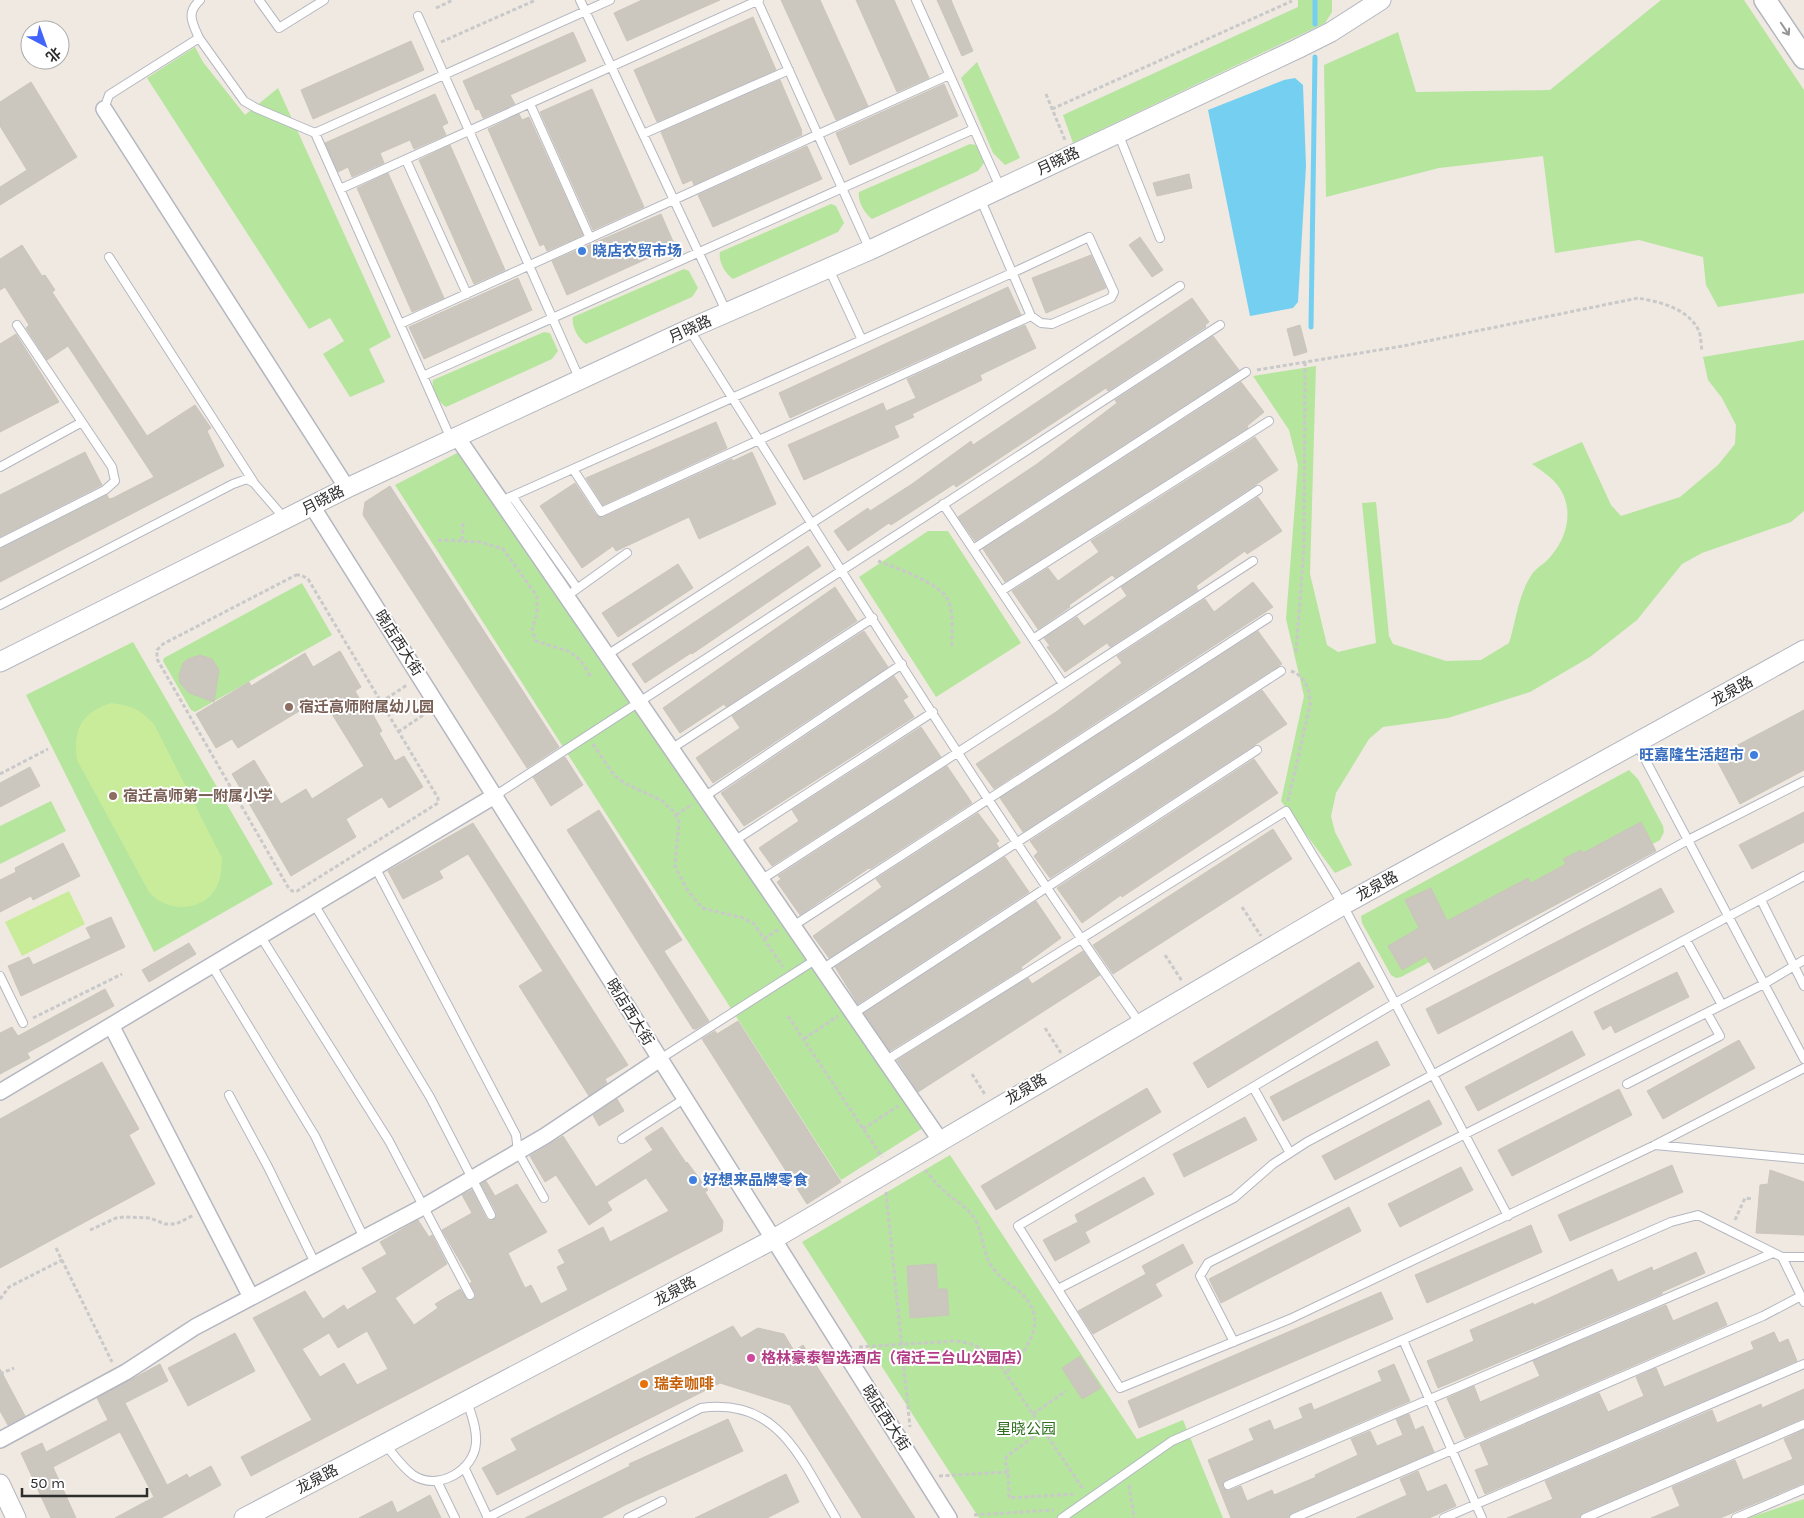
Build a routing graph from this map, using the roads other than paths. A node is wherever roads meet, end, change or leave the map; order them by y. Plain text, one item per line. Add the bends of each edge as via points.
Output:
1 (200, 0) edge
2 (259, 0) edge
3 (324, 0) edge
4 (580, 0) edge
5 (610, 0) edge
6 (758, 0) edge
7 (916, 0) edge
8 (1382, 0) edge
9 (1765, 0) edge
10 (585, 11) junction
11 (418, 16) dead end
12 (199, 38) junction
13 (1804, 58) edge
14 (612, 67) junction
15 (789, 70) junction
16 (444, 74) junction
17 (949, 75) junction
18 (530, 104) junction
19 (104, 110) joint
20 (974, 130) junction
21 (469, 131) junction
22 (316, 133) junction
23 (1118, 133) junction
24 (643, 134) junction
25 (818, 135) junction
26 (406, 160) junction
27 (842, 188) junction
28 (1000, 188) junction
29 (340, 189) junction
30 (980, 198) junction
31 (674, 200) junction
32 (590, 238) junction
33 (1160, 238) dead end
34 (870, 250) junction
35 (699, 253) junction
36 (109, 257) dead end
37 (529, 265) junction
38 (829, 268) junction
39 (1012, 273) junction
40 (1180, 286) dead end
41 (467, 294) junction
42 (727, 313) junction
43 (1031, 316) junction
44 (553, 318) junction
45 (400, 324) junction
46 (17, 325) dead end
47 (1220, 325) dead end
48 (689, 329) junction
49 (862, 340) junction
50 (1246, 372) road end
51 (423, 376) junction
52 (580, 380) junction
53 (732, 398) junction
54 (1269, 421) dead end
55 (82, 422) junction
56 (454, 438) junction
57 (759, 440) junction
58 (0, 467) edge
59 (573, 469) junction
60 (254, 483) junction
61 (347, 488) junction
62 (1258, 490) dead end
63 (507, 498) junction
64 (944, 504) junction
65 (312, 506) junction
66 (285, 519) junction
67 (811, 522) junction
68 (0, 543) edge
69 (973, 549) junction
70 (627, 553) dead end
71 (1253, 562) dead end
72 (842, 570) junction
73 (1001, 591) junction
74 (572, 592) junction
75 (0, 604) edge
76 (873, 618) junction
77 (1268, 618) dead end
78 (1033, 639) junction
79 (1804, 650) edge
80 (606, 655) junction
81 (0, 662) edge
82 (902, 664) junction
83 (1281, 671) road end
84 (1063, 684) junction
85 (639, 702) junction
86 (933, 712) junction
87 (1636, 744) junction
88 (671, 749) junction
89 (1258, 750) dead end
90 (959, 751) junction
91 (1804, 781) edge
92 (496, 794) junction
93 (704, 796) junction
94 (990, 798) junction
95 (1688, 840) junction
96 (734, 841) junction
97 (1018, 842) junction
98 (375, 867) junction
99 (1804, 876) edge
100 (761, 880) junction
101 (1047, 887) junction
102 (1761, 900) junction
103 (314, 904) junction
104 (1343, 904) junction
105 (1729, 916) junction
106 (793, 926) junction
107 (261, 936) junction
108 (1081, 940) junction
109 (1686, 940) junction
110 (1804, 960) edge
111 (819, 964) junction
112 (212, 966) junction
113 (1793, 966) junction
114 (0, 976) edge
115 (1764, 984) junction
116 (1804, 986) edge
117 (1395, 1002) junction
118 (1722, 1005) junction
119 (851, 1011) junction
120 (1707, 1013) junction
121 (1139, 1022) junction
122 (23, 1023) road end
123 (112, 1027) junction
124 (660, 1059) junction
125 (1804, 1059) edge
126 (885, 1061) junction
127 (1804, 1068) edge
128 (1433, 1076) junction
129 (1627, 1084) dead end
130 (1253, 1087) junction
131 (0, 1092) edge
132 (229, 1096) dead end
133 (684, 1099) junction
134 (1465, 1134) junction
135 (622, 1139) dead end
136 (940, 1140) junction
137 (1655, 1145) junction
138 (518, 1152) junction
139 (1290, 1153) junction
140 (1804, 1159) edge
141 (472, 1178) junction
142 (544, 1198) dead end
143 (423, 1207) junction
144 (491, 1215) dead end
145 (1508, 1216) junction
146 (364, 1238) junction
147 (772, 1240) junction
148 (1774, 1253) junction
149 (1782, 1257) junction
150 (1804, 1257) edge
151 (315, 1263) junction
152 (1058, 1288) junction
153 (470, 1295) dead end
154 (251, 1297) junction
155 (1802, 1299) edge
156 (1403, 1340) junction
157 (1234, 1342) junction
158 (1804, 1364) edge
159 (1430, 1399) junction
160 (467, 1401) junction
161 (1804, 1424) edge
162 (0, 1440) edge
163 (385, 1444) junction
164 (1452, 1450) junction
165 (464, 1467) junction
166 (437, 1481) junction
167 (1228, 1485) dead end
168 (1, 1486) edge
169 (1804, 1489) edge
170 (662, 1501) dead end
171 (1476, 1504) junction
172 (16, 1518) edge
173 (244, 1518) edge
174 (455, 1518) edge
175 (488, 1518) edge
176 (628, 1518) edge
177 (836, 1518) edge
178 (949, 1518) edge
179 (1062, 1518) edge
180 (1294, 1518) edge
181 (1444, 1518) edge
182 (1482, 1518) edge
183 (1585, 1518) edge
184 (1736, 1518) edge

1 - 12 lane via 192,7 190,19
2 - 3 lane via 279,28
4 - 10 lane
5 - 10 lane
6 - 14 lane
6 - 15 lane
7 - 17 lane
8 - 23 street, 月晓路 via 1323,36
9 -> 13 main road
10 - 14 lane
10 - 16 lane
11 - 16 lane
12 - 19 lane via 109,95
12 - 22 lane via 244,101
14 - 18 lane
14 - 24 lane
15 - 24 lane
15 - 25 lane
16 - 21 lane
16 - 22 lane
17 - 20 lane
17 - 25 lane
18 - 21 lane
18 - 32 lane
19 - 61 street
20 - 27 lane
20 - 28 lane
21 - 26 lane
21 - 37 lane
22 - 29 lane
23 - 28 street, 月晓路
23 - 33 lane
24 - 31 lane
25 - 27 lane
25 - 31 lane
26 - 29 lane
26 - 41 lane
27 - 34 lane
27 - 35 lane
28 - 30 street, 月晓路
29 - 45 lane
30 - 34 street, 月晓路
30 - 39 lane
31 - 32 lane
31 - 35 lane
32 - 37 lane
34 - 38 street, 月晓路
35 - 42 lane
35 - 44 lane
36 - 60 lane
37 - 41 lane
37 - 44 lane
38 - 42 street, 月晓路
38 - 49 lane
39 - 43 lane
39 - 43 lane via 1089,238 1093,242 1114,292 1111,298 1052,324 1041,323
39 - 49 lane
40 - 67 lane
41 - 45 lane
42 - 48 street, 月晓路
43 - 57 lane
44 - 51 lane
44 - 52 lane
45 - 51 lane
46 - 55 lane
47 - 64 lane
48 - 52 street, 月晓路
48 - 53 lane
49 - 53 lane
50 - 69 lane
51 - 56 lane
52 - 56 street, 月晓路
53 - 57 lane
53 - 59 lane
54 - 73 lane
55 - 58 lane
55 - 68 lane via 112,467 115,481 105,490
56 - 61 street, 月晓路
56 - 63 street
57 - 59 lane via 601,512
57 - 67 lane
59 - 63 lane
60 - 66 lane
60 - 75 lane via 247,479 233,484
61 - 65 street, 月晓路
62 - 78 lane
63 - 74 street
64 - 69 lane
64 - 72 lane
65 - 66 street, 月晓路
65 - 92 street, 晓店西大街
66 - 81 street, 月晓路
67 - 72 lane
67 - 80 lane
69 - 73 lane
70 - 74 lane
71 - 84 lane
72 - 76 lane
72 - 85 lane
73 - 78 lane
74 - 80 street
76 - 82 lane
76 - 88 lane
77 - 94 lane
78 - 84 lane
79 - 87 street, 龙泉路
80 - 85 street
82 - 86 lane
82 - 93 lane
83 - 97 lane
84 - 90 lane
85 - 88 street
85 - 92 lane
86 - 90 lane
86 - 96 lane
87 - 95 lane
87 - 104 street, 龙泉路
88 - 93 street
89 - 101 lane
90 - 94 lane
90 - 100 lane
91 - 95 lane
92 - 98 street
92 - 124 street, 晓店西大街
93 - 96 street
94 - 97 lane
94 - 106 lane
95 - 105 lane
95 - 117 lane
96 - 100 street
97 - 101 lane
97 - 111 lane
98 - 103 street
98 - 138 lane via 516,1135
99 - 102 lane
100 - 106 street
101 - 108 lane
101 - 119 lane
102 - 105 lane
102 - 113 lane
103 - 107 street
103 - 141 lane via 430,1097
104 - 108 lane via 1286,811
104 - 117 lane
104 - 121 street, 龙泉路
105 - 109 lane
105 - 115 lane
106 - 111 street
107 - 112 street
107 - 143 lane via 389,1141
108 - 121 lane
108 - 126 lane
109 - 118 lane
109 - 128 lane
110 - 113 lane
111 - 119 street
111 - 124 lane via 789,976
112 - 123 street
112 - 146 lane via 314,1136
113 - 115 lane
113 - 116 lane
114 - 122 lane
115 - 118 lane
115 - 125 lane
117 - 128 lane
117 - 130 lane
118 - 120 lane
119 - 126 street
120 - 129 lane via 1720,1036
120 - 134 lane
121 - 136 street, 龙泉路
123 - 131 street
123 - 154 street
124 - 133 street, 晓店西大街
124 - 138 street
126 - 136 street
127 - 137 lane
128 - 134 lane
128 - 139 lane
130 - 139 lane
130 - 152 lane via 1018,1226
132 - 151 lane via 268,1166
133 - 135 lane
133 - 147 street, 晓店西大街
134 - 145 lane
134 - 157 lane via 1208,1263 1200,1276
136 - 147 street, 龙泉路
137 - 140 lane
137 - 145 lane
138 - 141 street
138 - 142 lane
139 - 152 lane via 1234,1198
141 - 143 street
141 - 144 lane
143 - 146 street
143 - 153 lane
145 - 157 lane via 1290,1319
146 - 151 street
147 - 160 street, 龙泉路
147 - 178 street, 晓店西大街
148 - 149 lane
148 - 156 lane via 1698,1215 1671,1222
148 - 159 lane
149 - 150 lane
149 - 155 lane
151 - 154 street
152 - 157 lane via 1120,1388
154 - 162 street via 195,1327 119,1376
155 - 164 lane
156 - 159 lane
156 - 179 lane via 1172,1441
158 - 171 lane
159 - 164 lane
159 - 167 lane
160 - 163 street, 龙泉路
160 - 165 lane via 476,1430 476,1443 472,1460
161 - 183 lane
163 - 166 lane via 414,1476 428,1482
163 - 173 street, 龙泉路
164 - 171 lane
164 - 180 lane
165 - 166 lane
165 - 175 lane
166 - 174 lane
168 - 172 street
169 - 184 lane
170 - 176 lane
171 - 181 lane
171 - 182 lane
175 - 177 lane via 701,1408 719,1405 760,1417 779,1429

